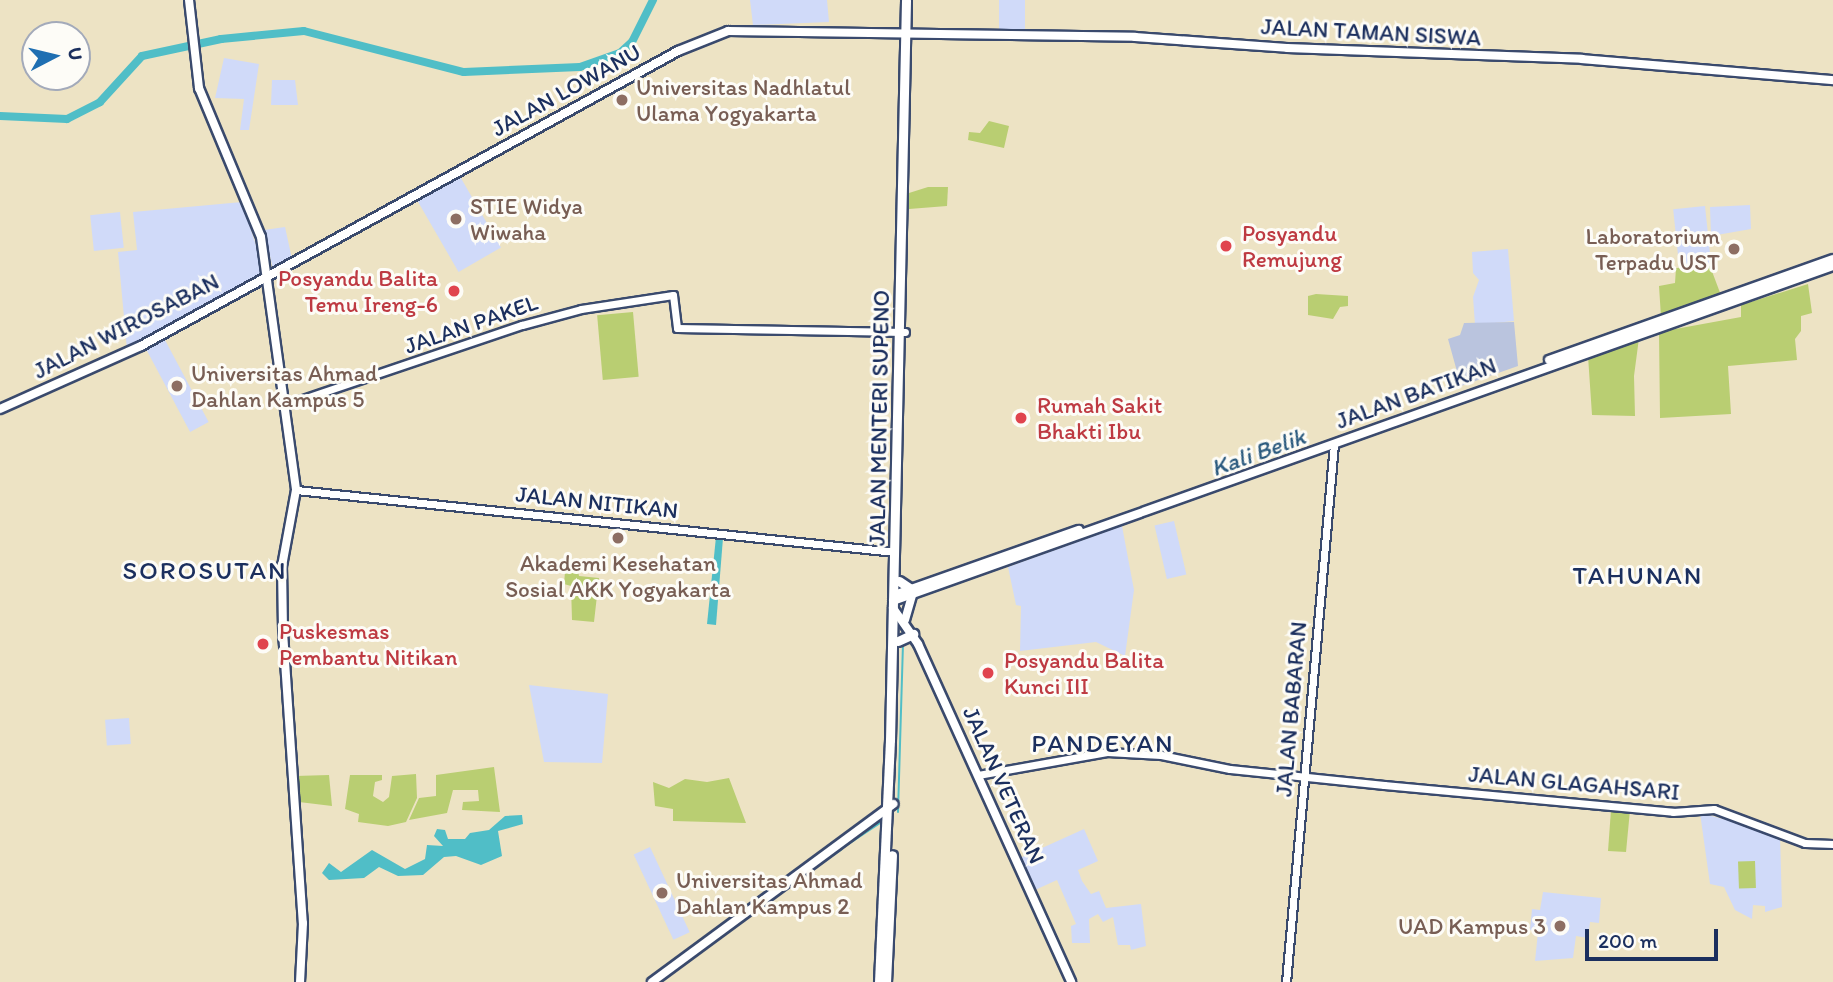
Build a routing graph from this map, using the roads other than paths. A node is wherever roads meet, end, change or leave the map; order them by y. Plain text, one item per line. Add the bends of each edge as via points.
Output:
1 (189, 0) edge
2 (906, 0) edge
3 (912, 0) edge
4 (909, 32) junction
5 (1833, 80) edge
6 (1833, 259) edge
7 (1833, 265) edge
8 (269, 275) junction
9 (1719, 305) junction
10 (902, 332) junction
11 (285, 405) junction
12 (0, 410) edge
13 (1333, 441) junction
14 (296, 490) junction
15 (895, 552) junction
16 (899, 581) junction
17 (912, 592) junction
18 (896, 601) junction
19 (905, 620) junction
20 (914, 634) junction
21 (898, 641) junction
22 (893, 740) junction
23 (978, 775) junction
24 (1306, 777) junction
25 (891, 805) junction
26 (1833, 844) edge
27 (300, 982) edge
28 (652, 982) edge
29 (879, 982) edge
30 (886, 982) edge
31 (1071, 982) edge
32 (1286, 982) edge

1 - 8 main road via 205,108 257,223
2 - 4 main road
3 - 4 main road
4 - 5 main road, JALAN TAMAN SISWA via 1583,59
4 - 8 main road, JALAN LOWANU via 767,29 707,37
4 - 10 main road, JALAN MENTERI SUPENO
6 - 9 main road, JALAN BATIKAN
7 - 9 main road, JALAN BATIKAN
8 - 11 main road
8 - 12 main road, JALAN WIROSABAN via 141,346
9 - 13 main road, JALAN BATIKAN
10 - 11 street, JALAN PAKEL via 677,328 673,295 581,309 522,325 416,365
10 - 15 main road, JALAN MENTERI SUPENO
10 - 16 main road, JALAN MENTERI SUPENO
11 - 14 main road
13 - 17 main road, JALAN BATIKAN
13 - 24 street, JALAN BABARAN
14 - 15 street, JALAN NITIKAN
14 - 27 main road via 282,566 290,776 303,923
15 - 18 main road, JALAN MENTERI SUPENO
16 - 17 main road
16 - 18 main road, JALAN MENTERI SUPENO
17 - 18 main road, JALAN BATIKAN
17 - 19 main road
18 - 19 main road, JALAN VETERAN
18 - 21 main road, JALAN MENTERI SUPENO
18 - 22 main road, JALAN MENTERI SUPENO
19 - 20 main road, JALAN VETERAN
20 - 21 main road
20 - 23 main road, JALAN VETERAN
21 - 22 main road, JALAN MENTERI SUPENO
22 - 25 main road, JALAN MENTERI SUPENO
23 - 24 street, JALAN GLAGAHSARI via 1107,752
23 - 31 main road, JALAN VETERAN
24 - 26 street, JALAN GLAGAHSARI via 1673,813 1714,810 1805,843
24 - 32 street, JALAN BABARAN
25 - 28 main road
25 - 29 main road
25 - 30 main road

